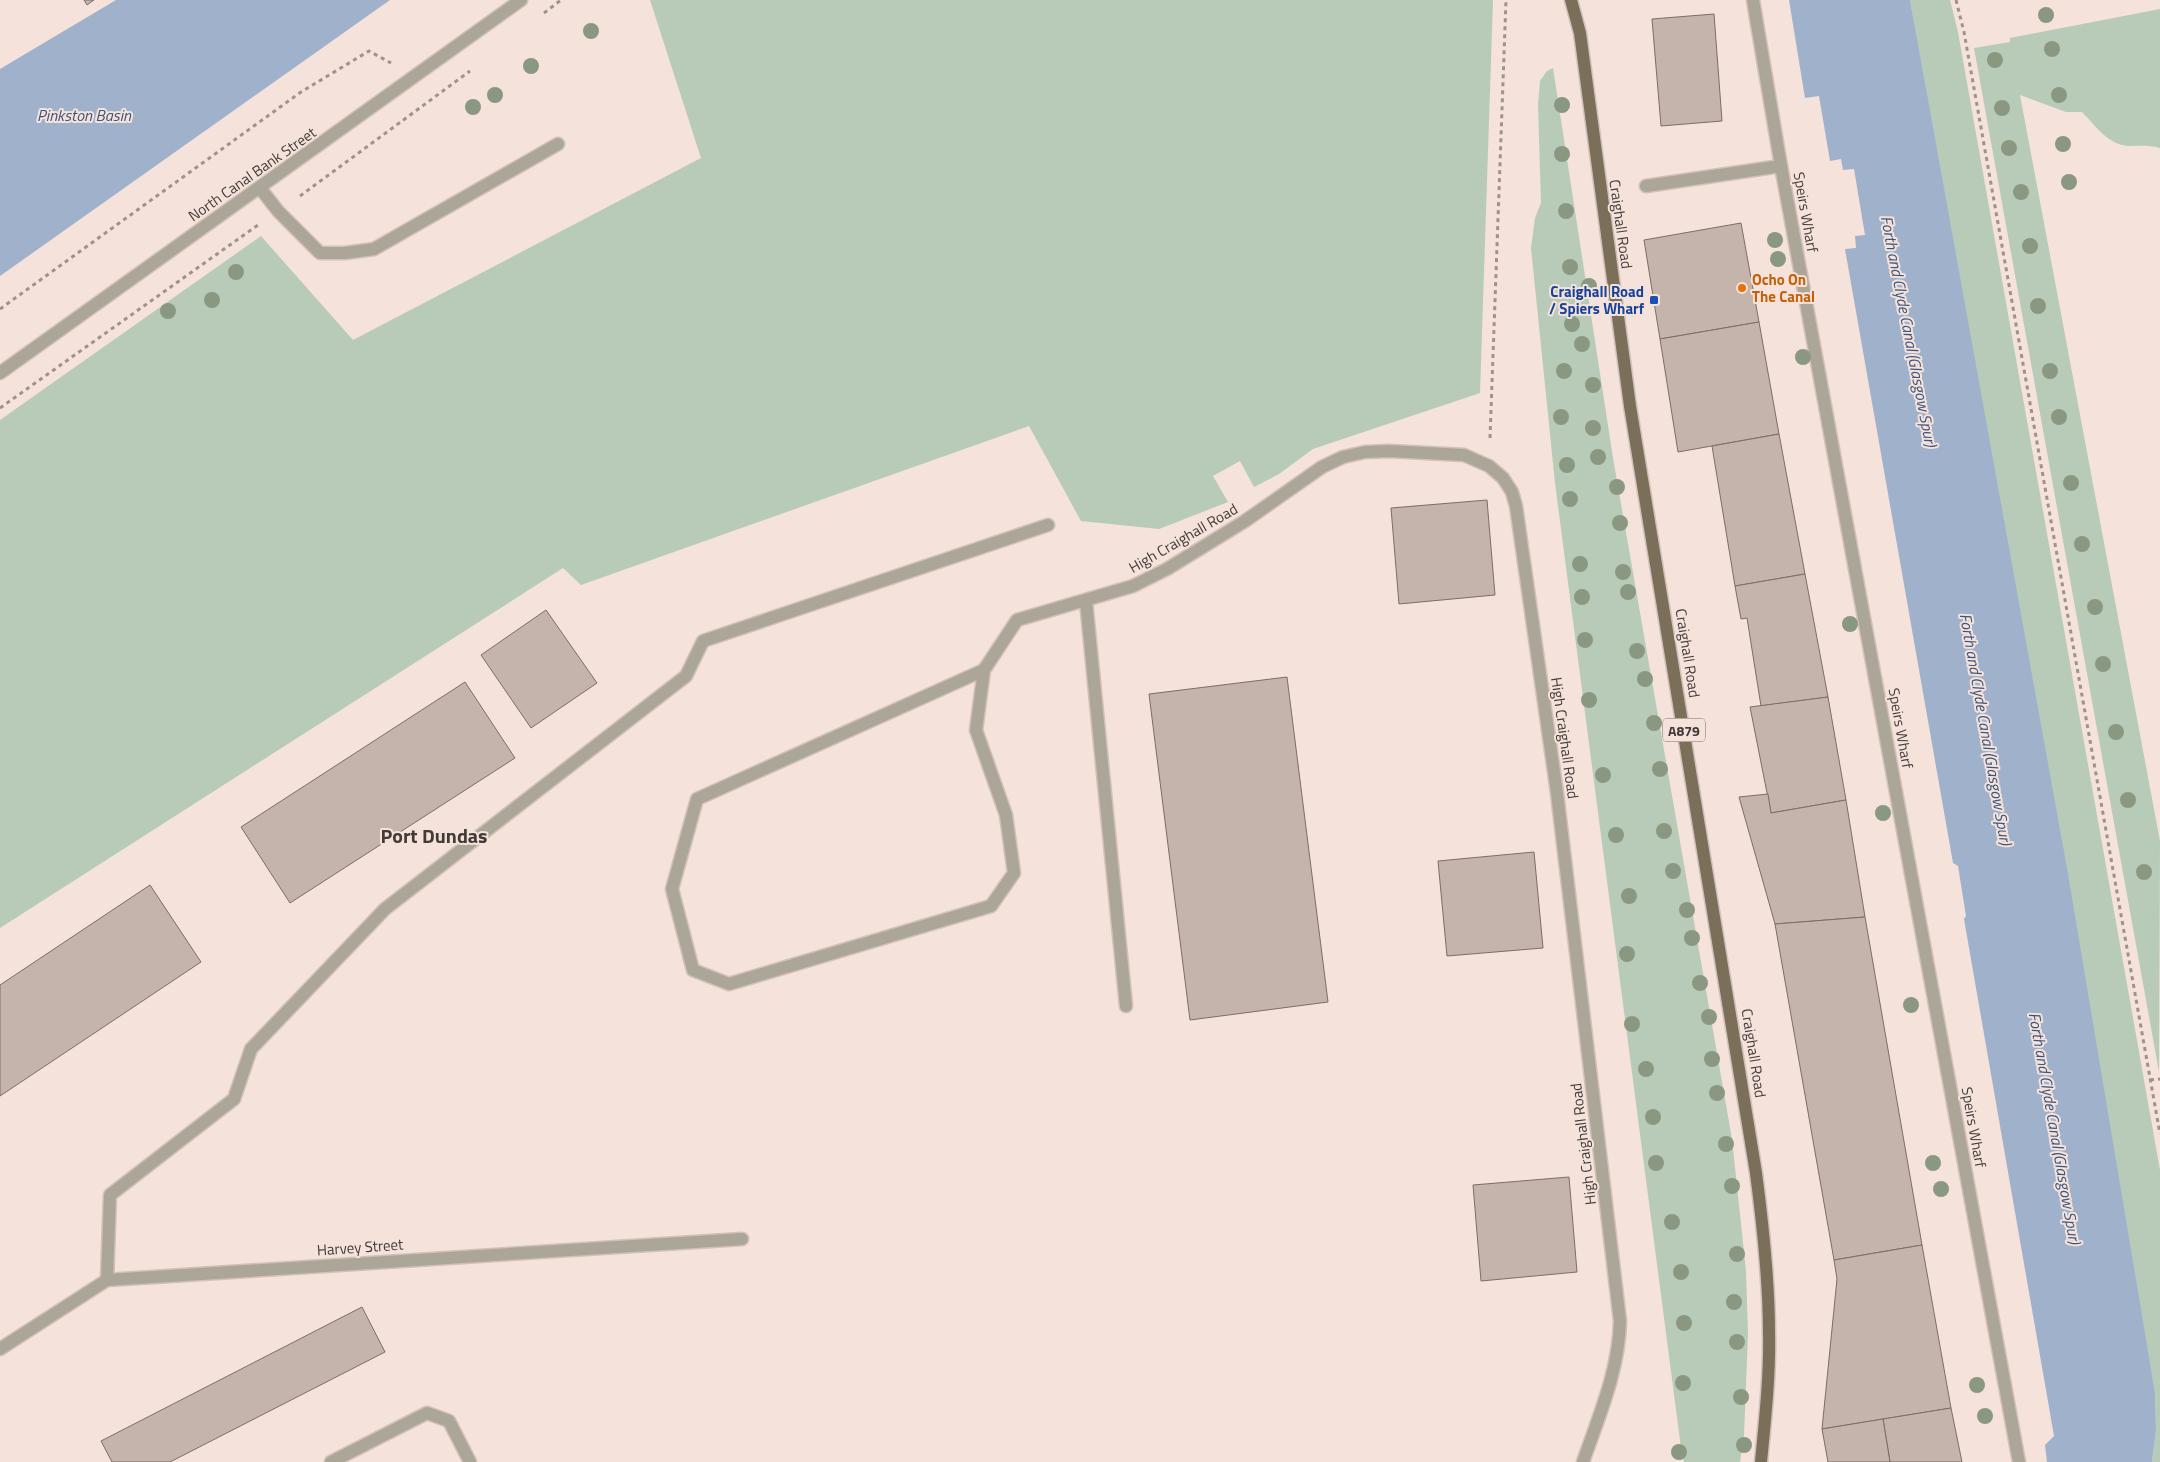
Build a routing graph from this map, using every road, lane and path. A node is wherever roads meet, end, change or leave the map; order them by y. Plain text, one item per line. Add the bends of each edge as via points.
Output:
1 (521, 0) edge
2 (1506, 0) edge
3 (1571, 0) edge
4 (1753, 0) edge
5 (1956, 0) edge
6 (417, 76) junction
7 (438, 97) dead end
8 (558, 144) dead end
9 (1781, 166) junction
10 (1646, 186) dead end
11 (260, 188) junction
12 (0, 309) edge
13 (0, 373) edge
14 (1489, 466) junction
15 (1048, 525) dead end
16 (1086, 601) junction
17 (984, 670) junction
18 (1126, 1006) dead end
19 (2160, 1079) edge
20 (2150, 1080) junction
21 (2160, 1134) edge
22 (742, 1239) dead end
23 (107, 1280) junction
24 (0, 1349) edge
25 (331, 1462) edge
26 (470, 1462) edge
27 (1583, 1462) edge
28 (1761, 1462) edge
29 (2019, 1462) edge

1 - 6 street, North Canal Bank Street
2 - 14 path
3 - 28 main road, Craighall Road / A879 via 1580,33 1630,406 1758,1180 1769,1332
4 - 9 street, Speirs Wharf
5 - 20 path
6 - 7 path
6 - 11 street, North Canal Bank Street
6 - 12 path via 369,51 301,92
8 - 11 street via 374,249 320,253
9 - 10 street
9 - 29 street, Speirs Wharf
11 - 13 street, North Canal Bank Street
14 - 16 street, High Craighall Road via 1464,454 1389,451 1365,452 1343,458 1322,467 1245,521 1167,569 1132,586
14 - 27 street, High Craighall Road via 1503,478 1516,506 1558,803 1618,1303 1616,1359
15 - 23 street via 703,641 686,676 385,909 251,1049 234,1099 110,1195
16 - 17 street, High Craighall Road via 1017,620
16 - 18 street
17 - 17 street via 976,730 1006,815 1014,872 991,906 729,984 693,970 672,889 697,799
19 - 20 path
20 - 21 path
22 - 23 street, Harvey Street
23 - 24 street, Harvey Street
25 - 26 street via 427,1413 449,1420

